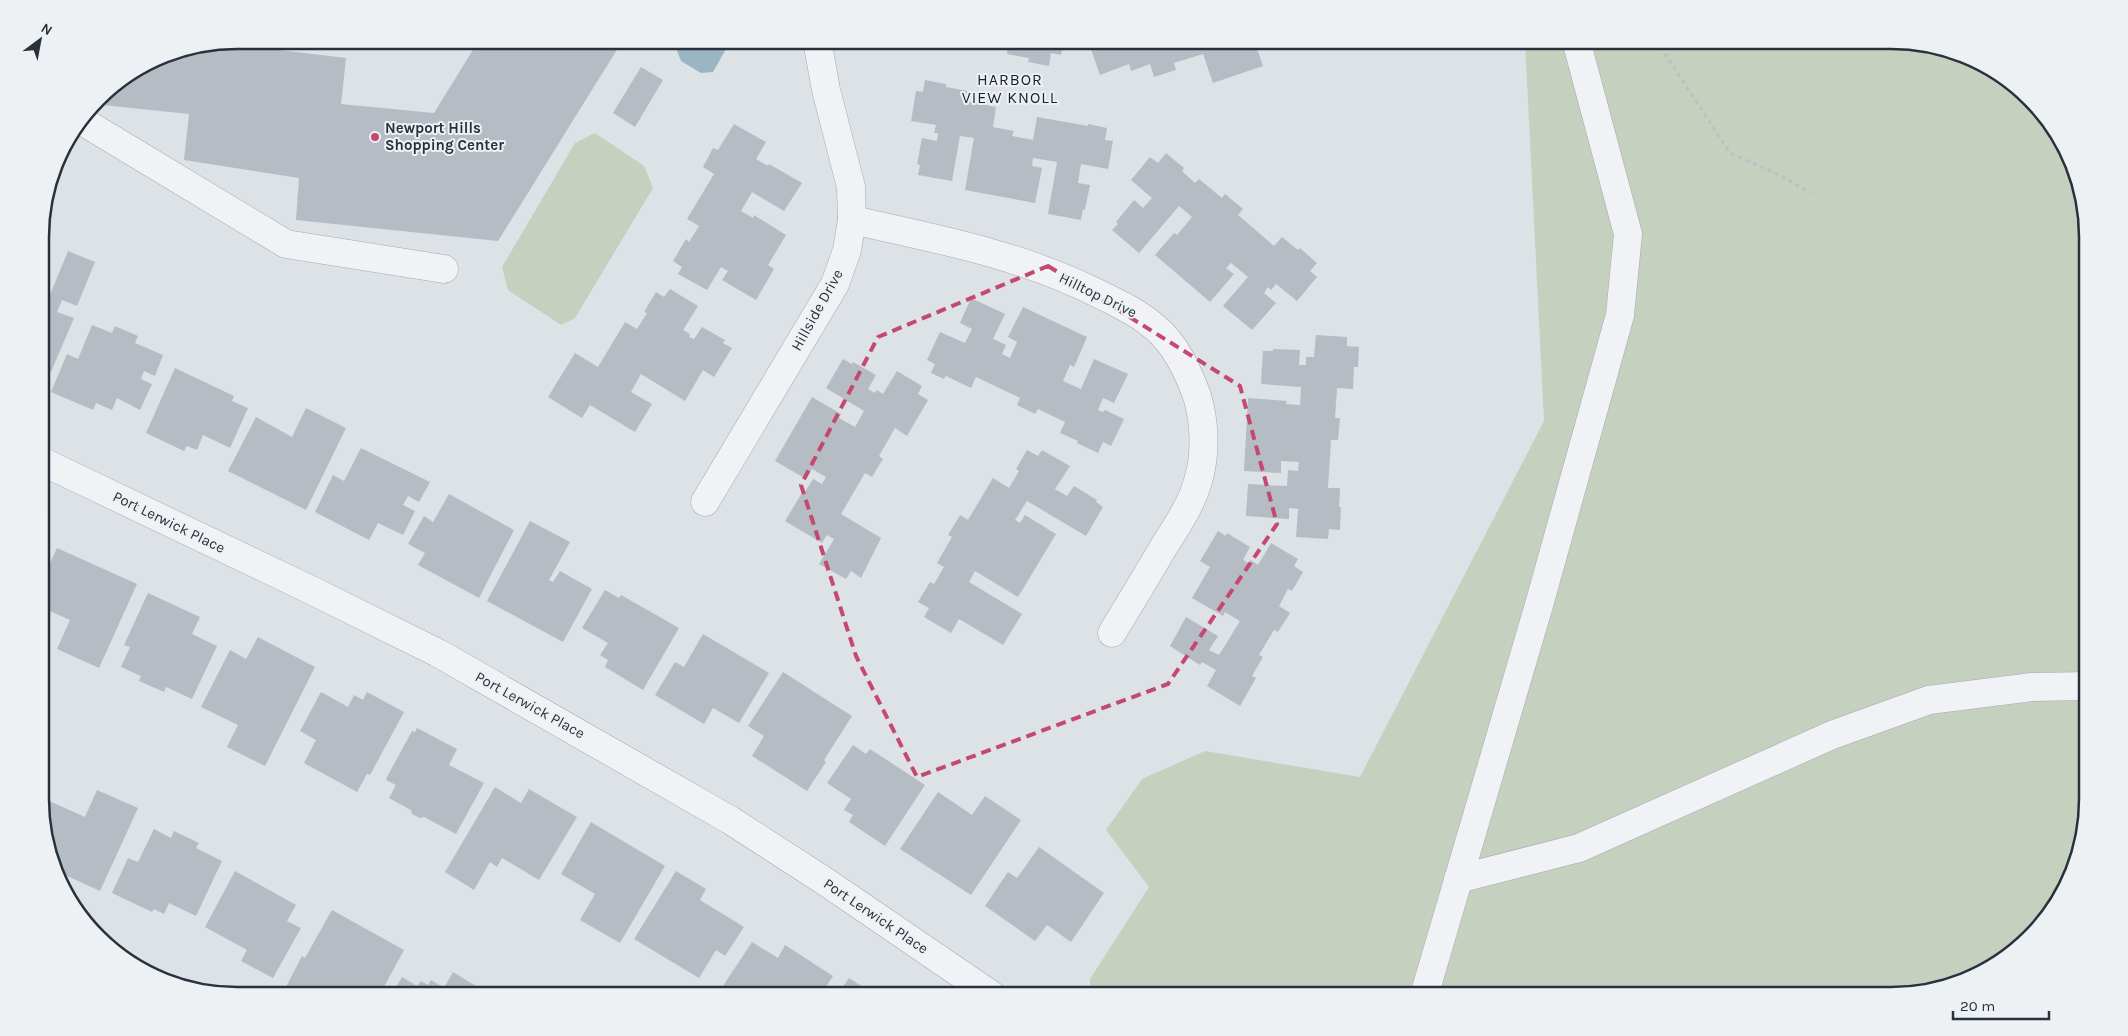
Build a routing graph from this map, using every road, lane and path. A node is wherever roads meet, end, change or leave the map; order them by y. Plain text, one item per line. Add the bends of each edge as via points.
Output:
1 (819, 49) edge
2 (1578, 49) edge
3 (1662, 49) edge
4 (87, 124) edge
5 (1811, 193) dead end
6 (852, 220) junction
7 (444, 269) dead end
8 (49, 465) edge
9 (705, 502) dead end
10 (1112, 633) dead end
11 (2079, 686) edge
12 (1458, 879) junction
13 (980, 987) edge
14 (1427, 987) edge

1 - 6 street, Hillside Drive via 851,187
2 - 12 street via 1628,234 1620,315
3 - 5 path via 1730,153
4 - 7 street via 286,244
6 - 9 street, Hillside Drive via 847,250 835,284
6 - 10 street, Hilltop Drive via 1017,259 1073,280 1147,320 1169,342 1190,375 1202,412 1204,450 1198,481 1186,510
8 - 13 street, Port Lerwick Place via 456,663 730,820
11 - 12 street via 2032,687 1929,700 1832,735 1578,848
12 - 14 street

